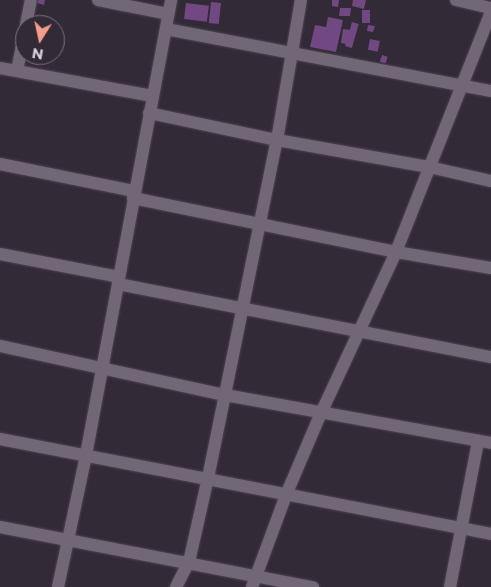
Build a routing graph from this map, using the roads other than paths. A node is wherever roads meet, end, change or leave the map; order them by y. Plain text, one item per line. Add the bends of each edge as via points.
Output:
1 (31, 0) edge
2 (98, 0) edge
3 (171, 0) edge
4 (301, 0) edge
5 (456, 0) edge
6 (491, 8) edge
7 (491, 12) edge
8 (168, 14) junction
9 (28, 15) edge
10 (166, 29) junction
11 (291, 54) junction
12 (18, 65) edge
13 (0, 68) edge
14 (17, 71) junction
15 (463, 86) junction
16 (491, 91) edge
17 (152, 96) junction
18 (149, 113) junction
19 (277, 140) junction
20 (0, 164) edge
21 (429, 167) junction
22 (491, 182) edge
23 (134, 194) junction
24 (258, 223) junction
25 (396, 252) junction
26 (0, 254) edge
27 (491, 268) edge
28 (119, 280) junction
29 (242, 309) junction
30 (357, 332) junction
31 (0, 346) edge
32 (491, 358) edge
33 (100, 369) junction
34 (224, 395) junction
35 (321, 414) junction
36 (0, 439) edge
37 (485, 442) edge
38 (86, 455) junction
39 (208, 478) junction
40 (286, 495) junction
41 (0, 527) edge
42 (462, 528) junction
43 (491, 534) edge
44 (68, 540) junction
45 (189, 562) junction
46 (254, 581) edge
47 (58, 587) edge
48 (176, 587) edge
49 (313, 587) edge
50 (450, 587) edge

1 - 9 street
2 - 8 street
3 - 8 street
4 - 11 street
5 - 6 street
7 - 15 street
8 - 10 street
10 - 11 street
10 - 17 street
11 - 15 street
11 - 19 street
12 - 14 street
13 - 14 street
14 - 17 street
15 - 16 street
15 - 21 street
17 - 18 street
18 - 19 street
18 - 23 street
19 - 21 street
19 - 24 street
20 - 23 street
21 - 22 street
21 - 25 street
23 - 24 street
23 - 28 street
24 - 25 street
24 - 29 street
25 - 27 street
25 - 30 street
26 - 28 street
28 - 29 street
28 - 33 street
29 - 30 street
29 - 34 street
30 - 32 street
30 - 35 street
31 - 33 street
33 - 34 street
33 - 38 street
34 - 35 street
34 - 39 street
35 - 37 street
35 - 40 street
36 - 38 street
37 - 42 street
38 - 39 street
38 - 44 street
39 - 40 street
39 - 45 street
40 - 42 street
40 - 46 street
41 - 44 street
42 - 43 street
42 - 50 street
44 - 45 street
44 - 47 street
45 - 46 street
45 - 48 street
46 - 49 street

